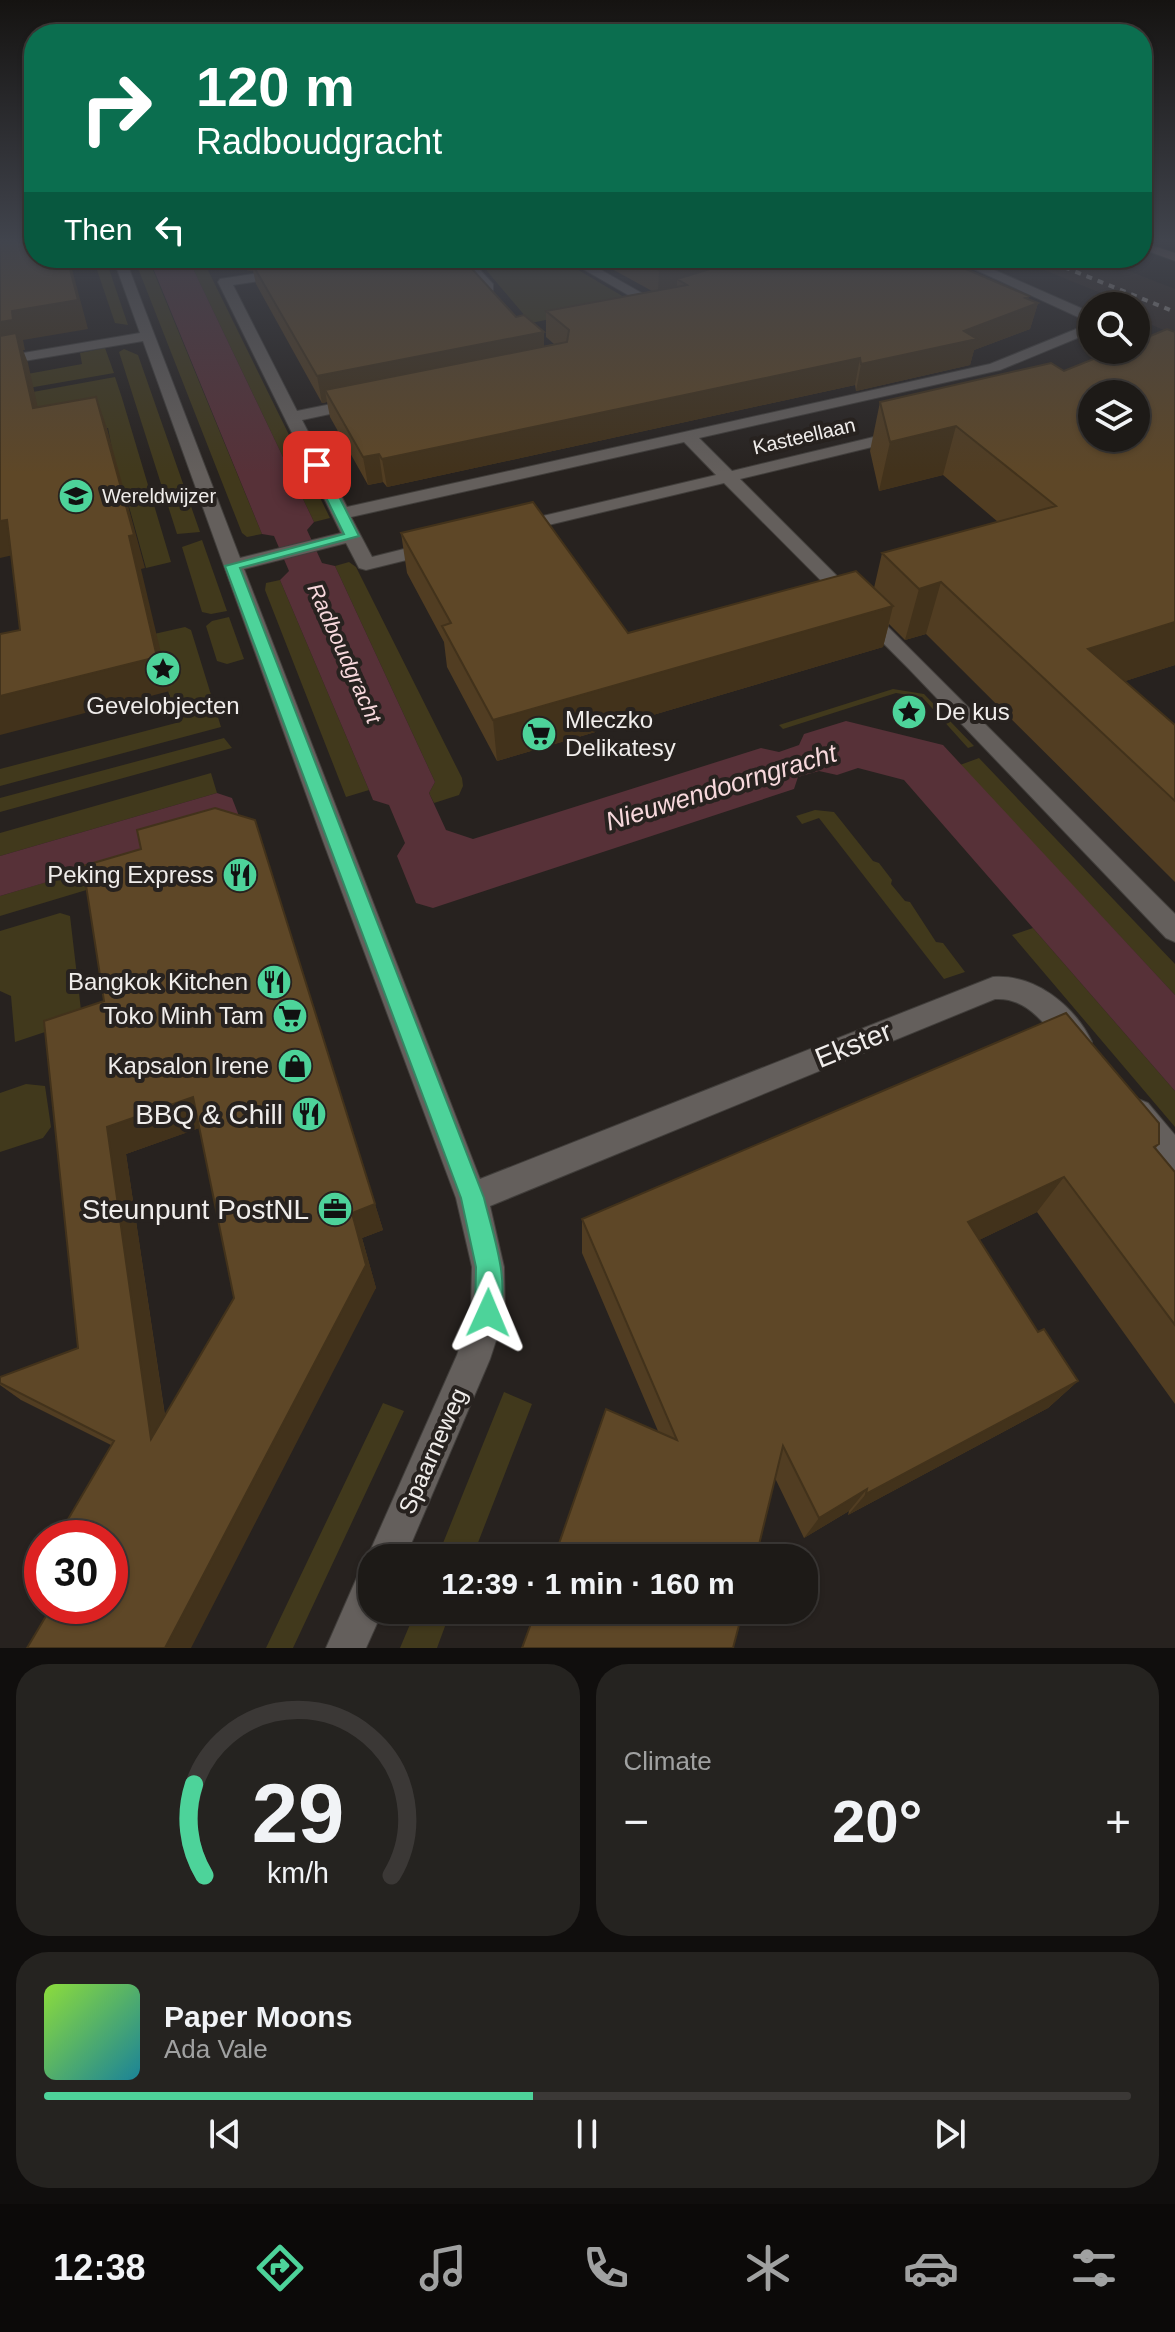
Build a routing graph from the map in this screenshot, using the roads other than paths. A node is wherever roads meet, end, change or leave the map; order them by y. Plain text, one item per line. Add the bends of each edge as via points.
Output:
1 (141, 319) edge
2 (243, 319) edge
3 (1078, 333) edge
4 (147, 336) junction
5 (0, 361) edge
6 (382, 399) edge
7 (292, 417) junction
8 (927, 429) edge
9 (686, 435) junction
10 (728, 477) junction
11 (341, 514) junction
12 (502, 531) edge
13 (352, 536) junction
14 (456, 542) edge
15 (232, 566) junction
16 (1175, 931) edge
17 (1099, 1067) edge
18 (1118, 1090) edge
19 (1175, 1158) edge
20 (472, 1198) junction
21 (392, 1544) edge
22 (358, 1621) edge
23 (346, 1648) edge

1 - 4 street, Spaarneweg
2 - 7 street
3 - 9 street, Kasteellaan via 995,367
4 - 5 street
4 - 15 street, Spaarneweg
6 - 7 street
7 - 11 street
8 - 10 street, Kasteellaan
9 - 10 street, Kasteellaan
9 - 11 street, Kasteellaan
10 - 12 street, Kasteellaan
10 - 16 street
11 - 13 street
13 - 14 street via 366,564
13 - 15 street
15 - 20 street, Spaarneweg
17 - 20 street, Ekster via 1035,996 1020,987 993,988
18 - 19 street
20 - 21 street, Spaarneweg via 488,1267 488,1313
22 - 23 street

